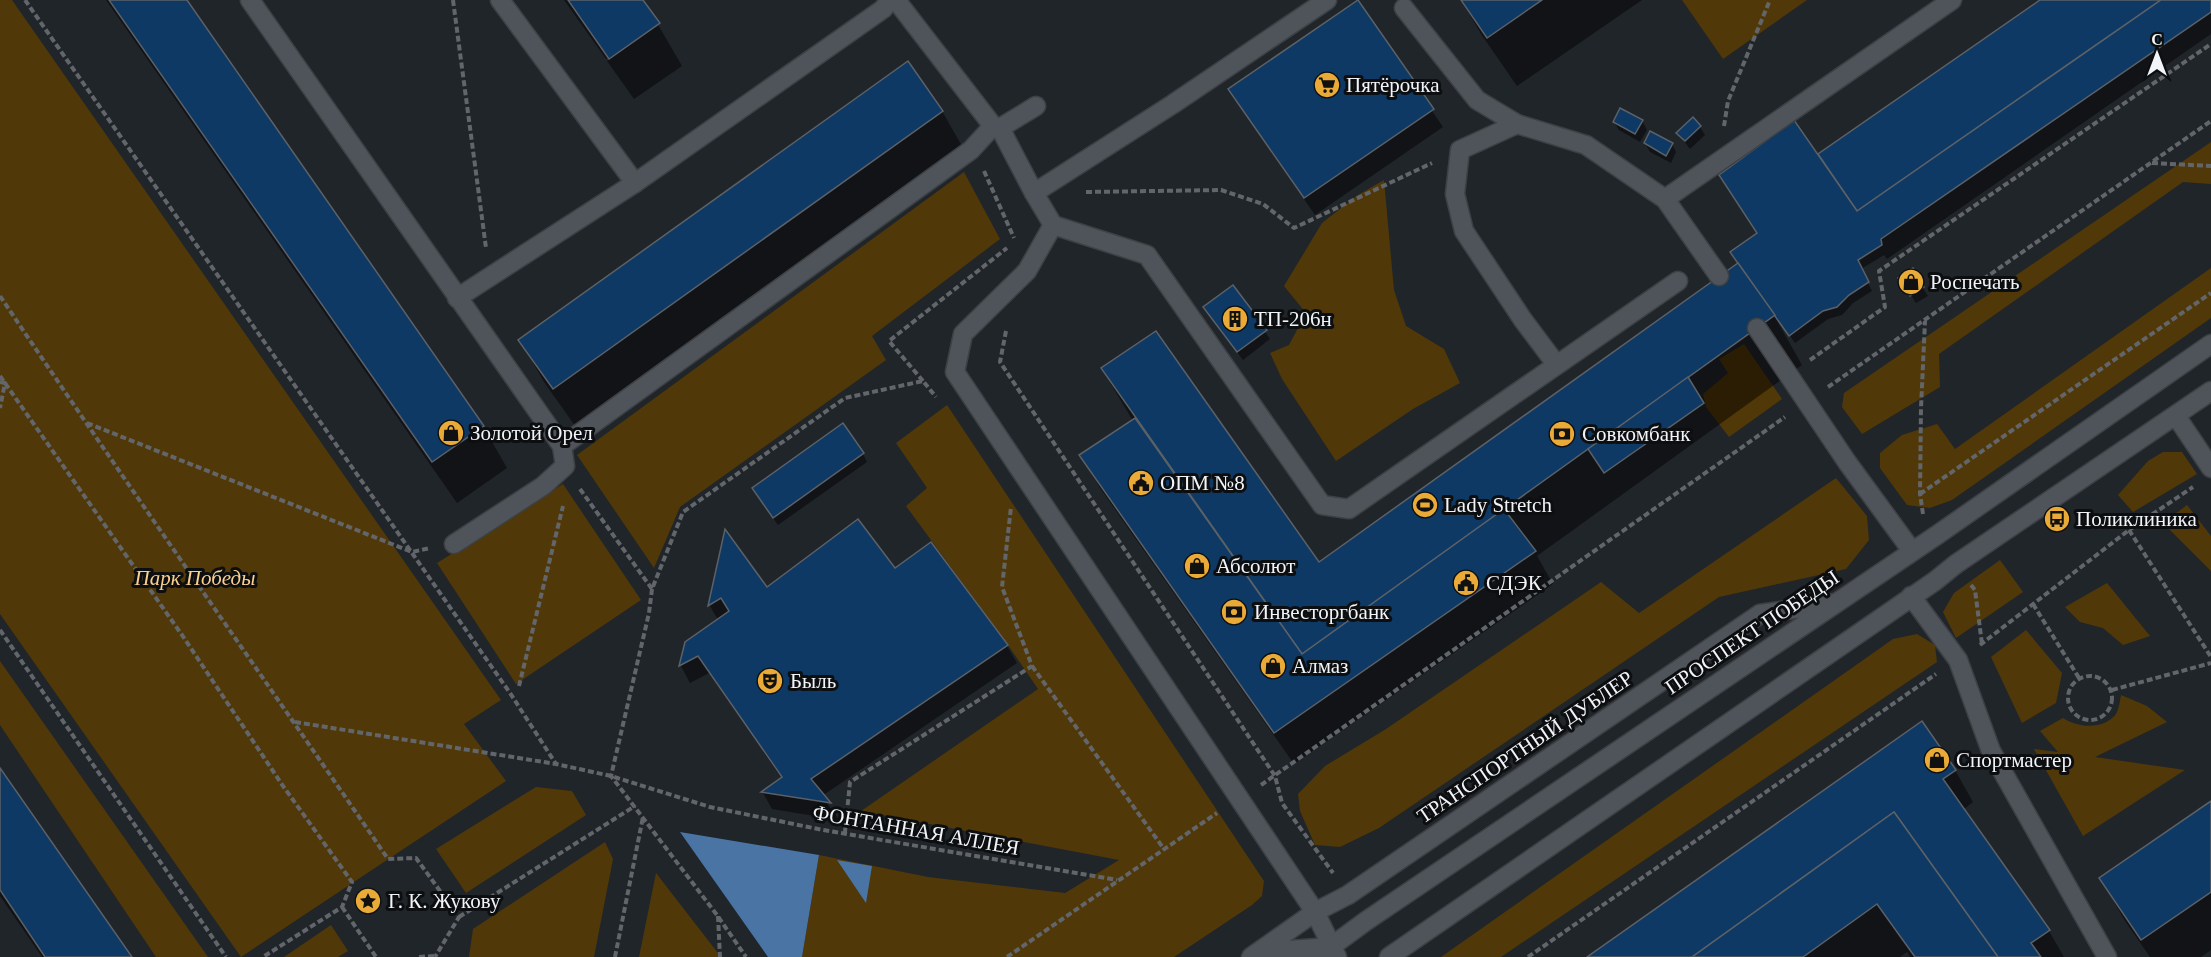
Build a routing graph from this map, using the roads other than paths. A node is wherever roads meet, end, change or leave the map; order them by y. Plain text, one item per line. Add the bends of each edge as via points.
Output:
1 (250, 0) edge
2 (500, 0) edge
3 (890, 0) edge
4 (896, 0) edge
5 (1327, 0) edge
6 (1952, 0) edge
7 (1404, 8) dead end
8 (1036, 106) dead end
9 (1517, 124) junction
10 (996, 127) junction
11 (634, 183) junction
12 (1034, 193) junction
13 (1665, 199) junction
14 (1053, 225) junction
15 (1719, 276) dead end
16 (1678, 281) dead end
17 (457, 298) junction
18 (1758, 328) dead end
19 (2211, 344) edge
20 (1556, 364) junction
21 (2211, 391) edge
22 (2176, 416) junction
23 (562, 446) junction
24 (2206, 474) edge
25 (454, 544) road end
26 (1912, 550) junction
27 (1911, 596) junction
28 (1836, 603) junction
29 (1315, 912) junction
30 (1329, 954) edge
31 (1254, 955) edge
32 (1389, 957) edge
33 (2107, 957) edge

1 - 17 main road
2 - 11 main road
3 - 11 main road via 883,9
4 - 10 main road
5 - 12 main road
6 - 13 main road
7 - 9 main road via 1477,100
8 - 10 main road
9 - 13 main road via 1586,145
9 - 20 main road via 1460,150 1455,194 1464,231
10 - 12 main road
10 - 23 main road via 971,150
11 - 17 main road
12 - 14 main road
13 - 15 main road
14 - 20 main road via 1147,255 1322,506 1349,509
14 - 29 main road via 1027,271 963,334 955,372
16 - 20 main road
17 - 23 main road
18 - 26 main road via 1847,462
19 - 26 main road, ПРОСПЕКТ ПОБЕДЫ
21 - 22 main road
22 - 24 main road
22 - 27 main road
23 - 25 main road via 565,466 543,486
26 - 28 main road, ПРОСПЕКТ ПОБЕДЫ
27 - 32 main road
27 - 33 main road via 1958,660 1991,751
28 - 29 main road, ТРАНСПОРТНЫЙ ДУБЛЕР via 1760,614 1348,895
28 - 30 main road, ПРОСПЕКТ ПОБЕДЫ via 1386,908
29 - 30 main road
29 - 31 main road, ТРАНСПОРТНЫЙ ДУБЛЕР
30 - 31 main road

